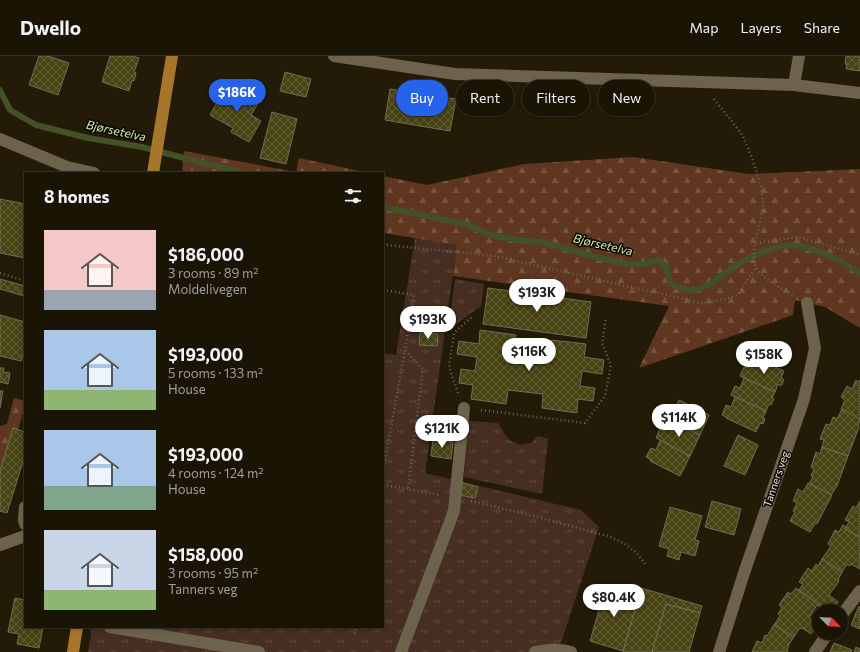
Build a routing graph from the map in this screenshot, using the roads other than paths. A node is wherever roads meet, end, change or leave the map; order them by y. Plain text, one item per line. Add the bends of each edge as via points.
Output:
1 (172, 56) edge
2 (334, 56) edge
3 (799, 56) edge
4 (794, 85) junction
5 (860, 93) edge
6 (0, 139) edge
7 (90, 172) edge
8 (153, 172) edge
9 (807, 303) road end
10 (464, 408) road end
11 (24, 536) edge
12 (0, 545) edge
13 (860, 591) edge
14 (848, 607) edge
15 (77, 628) edge
16 (116, 628) edge
17 (823, 640) edge
18 (73, 652) edge
19 (259, 652) edge
20 (401, 652) edge
21 (535, 652) edge
22 (571, 652) edge
23 (719, 652) edge
24 (815, 652) edge

1 - 8 main road
2 - 4 street via 455,74
3 - 4 street
4 - 5 street
6 - 7 street via 67,167
9 - 23 street, Tanners veg via 815,348 804,399
10 - 20 street via 454,511
11 - 12 street
13 - 14 street
15 - 18 main road
16 - 19 street
17 - 24 street
21 - 22 street

